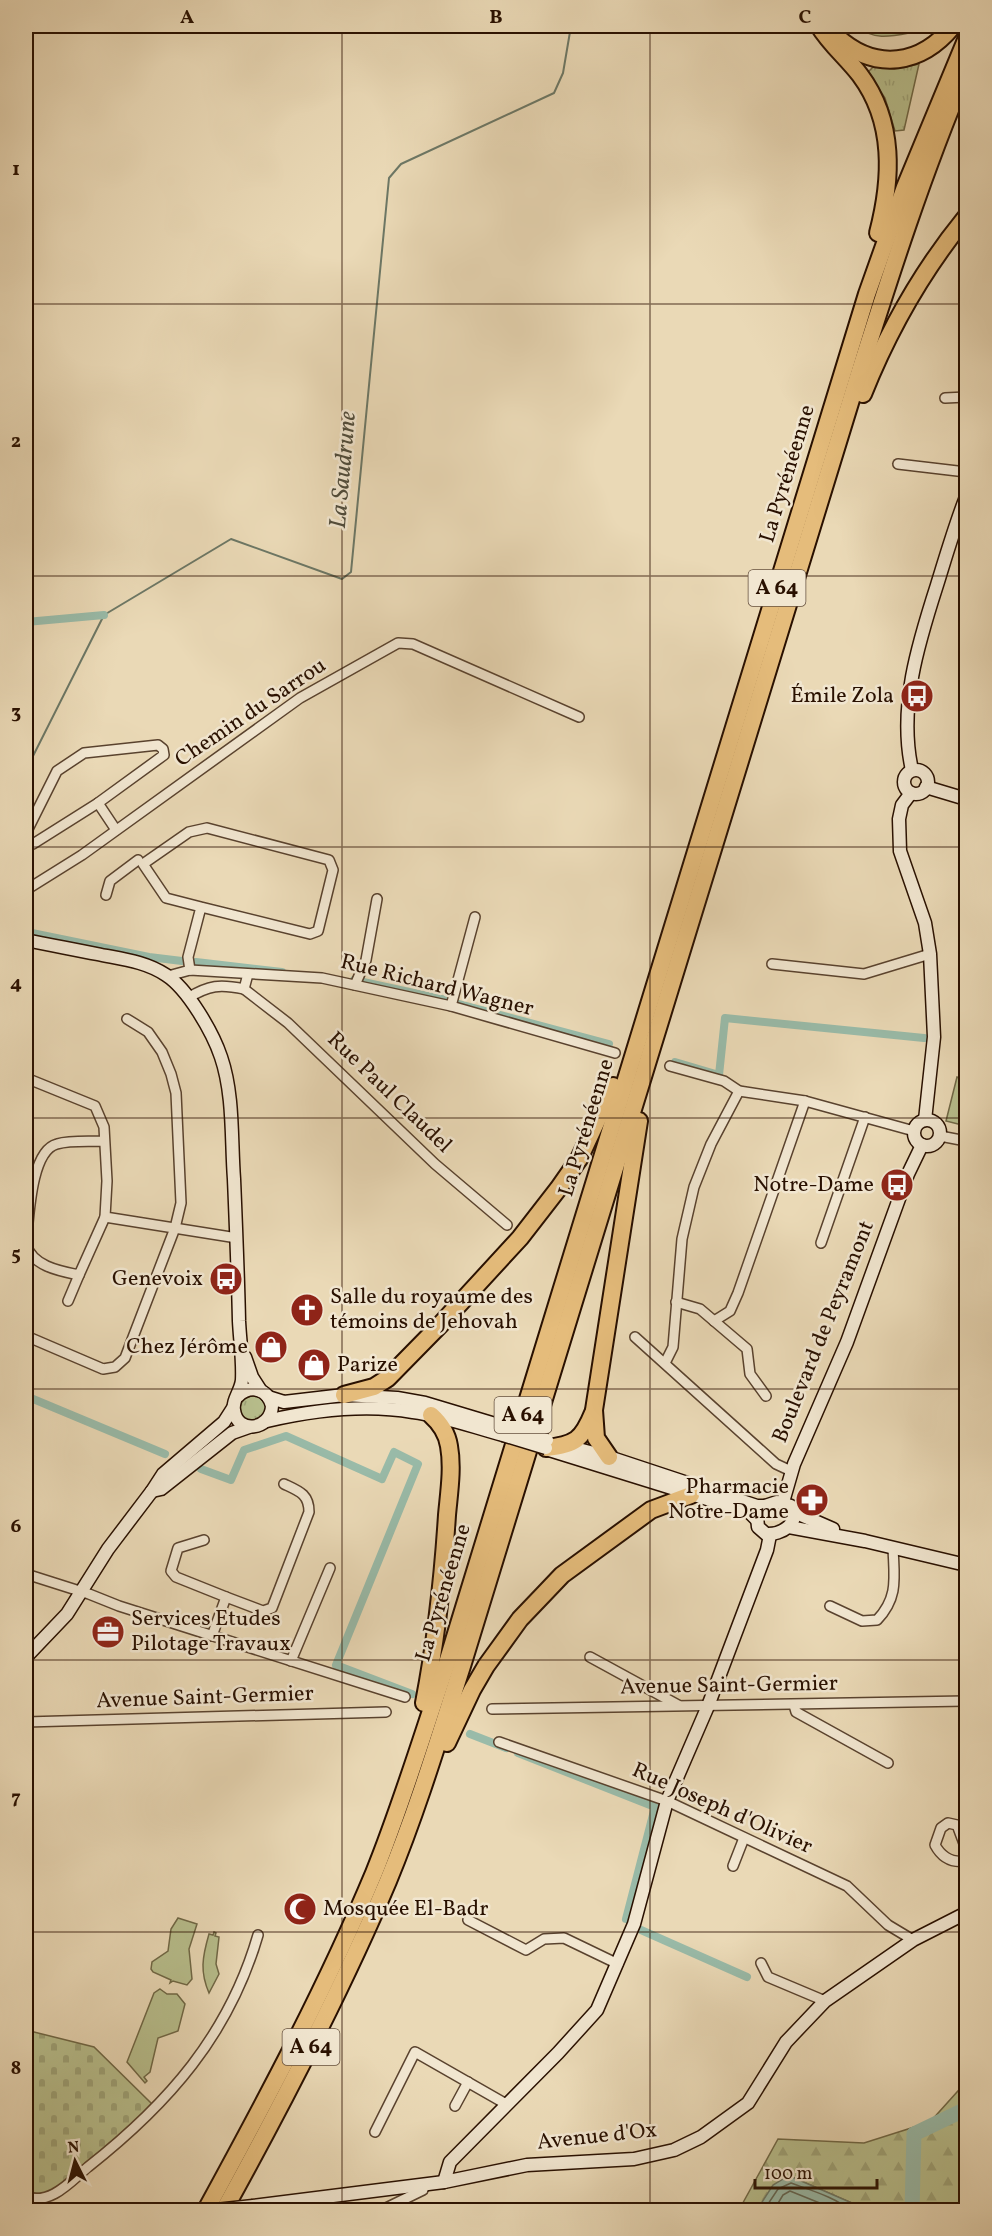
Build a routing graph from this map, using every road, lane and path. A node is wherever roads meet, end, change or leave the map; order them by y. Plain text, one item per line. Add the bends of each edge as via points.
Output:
1 (819, 26) edge
2 (828, 26) edge
3 (953, 26) edge
4 (966, 40) edge
5 (966, 71) edge
6 (966, 217) edge
7 (882, 250) junction
8 (945, 398) dead end
9 (966, 398) edge
10 (834, 454) junction
11 (898, 464) dead end
12 (966, 472) edge
13 (966, 497) edge
14 (579, 717) dead end
15 (912, 770) junction
16 (926, 787) junction
17 (911, 793) junction
18 (966, 799) edge
19 (98, 803) junction
20 (116, 830) junction
21 (26, 833) edge
22 (26, 845) edge
23 (132, 850) dead end
24 (140, 862) junction
25 (26, 890) edge
26 (106, 895) dead end
27 (377, 899) dead end
28 (201, 907) junction
29 (475, 917) dead end
30 (26, 940) edge
31 (930, 954) junction
32 (772, 964) dead end
33 (194, 970) junction
34 (248, 974) junction
35 (168, 976) junction
36 (355, 986) junction
37 (204, 989) junction
38 (244, 989) junction
39 (188, 998) junction
40 (451, 1006) junction
41 (127, 1019) dead end
42 (643, 1020) junction
43 (615, 1053) dead end
44 (650, 1053) junction
45 (670, 1066) dead end
46 (26, 1077) edge
47 (739, 1091) junction
48 (805, 1101) junction
49 (866, 1117) junction
50 (925, 1120) junction
51 (914, 1131) junction
52 (940, 1136) junction
53 (104, 1141) junction
54 (966, 1141) edge
55 (922, 1145) junction
56 (105, 1217) junction
57 (507, 1225) dead end
58 (175, 1228) junction
59 (237, 1238) junction
60 (821, 1243) dead end
61 (79, 1275) junction
62 (68, 1301) dead end
63 (676, 1302) junction
64 (714, 1321) junction
65 (26, 1336) edge
66 (635, 1337) dead end
67 (241, 1344) junction
68 (665, 1363) junction
69 (265, 1394) junction
70 (344, 1395) junction
71 (766, 1396) dead end
72 (236, 1402) junction
73 (594, 1410) junction
74 (431, 1415) junction
75 (267, 1421) junction
76 (249, 1427) junction
77 (504, 1431) junction
78 (547, 1444) junction
79 (567, 1446) junction
80 (609, 1457) junction
81 (791, 1471) junction
82 (284, 1484) dead end
83 (152, 1491) junction
84 (692, 1495) junction
85 (783, 1502) junction
86 (765, 1506) junction
87 (794, 1512) junction
88 (757, 1520) junction
89 (789, 1527) junction
90 (770, 1535) junction
91 (204, 1540) dead end
92 (865, 1541) junction
93 (893, 1548) junction
94 (966, 1565) edge
95 (330, 1568) dead end
96 (26, 1574) edge
97 (82, 1592) junction
98 (226, 1597) junction
99 (830, 1606) dead end
100 (212, 1636) junction
101 (26, 1657) edge
102 (590, 1657) dead end
103 (291, 1661) junction
104 (405, 1697) dead end
105 (966, 1701) edge
106 (794, 1705) junction
107 (680, 1706) junction
108 (708, 1706) junction
109 (492, 1709) dead end
110 (386, 1712) dead end
111 (26, 1722) edge
112 (499, 1742) dead end
113 (888, 1763) dead end
114 (428, 1774) junction
115 (668, 1801) junction
116 (398, 1808) junction
117 (744, 1838) junction
118 (966, 1849) edge
119 (966, 1861) edge
120 (732, 1866) dead end
121 (966, 1913) edge
122 (468, 1920) dead end
123 (258, 1935) dead end
124 (913, 1940) junction
125 (761, 1963) dead end
126 (618, 1964) junction
127 (825, 2001) junction
128 (468, 2082) junction
129 (506, 2104) junction
130 (455, 2106) dead end
131 (375, 2132) dead end
132 (444, 2182) junction
133 (424, 2184) junction
134 (26, 2197) edge
135 (206, 2211) edge
136 (216, 2211) edge
137 (224, 2211) edge
138 (382, 2211) edge

1 - 7 highway via 860,75 882,120 889,174 878,236
2 - 3 highway via 860,54 886,60 922,52
4 - 7 highway, La Pyrénéenne / A 64
5 - 10 highway, La Pyrénéenne / A 64 via 919,192
6 - 10 highway via 901,311 846,437
7 - 42 highway, La Pyrénéenne / A 64
8 - 9 street
10 - 44 highway, La Pyrénéenne / A 64
11 - 12 street
13 - 15 street via 912,674 908,729
14 - 20 street, Chemin du Sarrou via 413,644 398,643 300,698
15 - 16 street via 923,773
15 - 17 street via 904,781
16 - 17 street
16 - 18 street
17 - 31 street via 898,819 900,851 925,923
19 - 20 street
19 - 21 street via 164,755 163,749 158,745 84,753 57,771
19 - 22 street
20 - 25 street, Chemin du Sarrou
23 - 24 street
24 - 26 street via 110,881
24 - 28 street via 166,898
24 - 28 street via 189,832 207,828 329,860 333,870 318,931 309,934
27 - 36 street via 366,960
28 - 33 street via 188,957
29 - 40 street
30 - 35 street via 145,963
31 - 32 street via 864,974
31 - 50 street via 934,1037
33 - 34 street, Rue Richard Wagner
33 - 35 street, Rue Richard Wagner
33 - 37 street
34 - 36 street, Rue Richard Wagner via 322,978
34 - 38 street
35 - 39 street
36 - 40 street, Rue Richard Wagner
37 - 38 street via 222,984
37 - 39 street
38 - 57 street, Rue Paul Claudel via 288,1023 435,1164
39 - 59 street via 216,1043 228,1085
40 - 43 street, Rue Richard Wagner
41 - 58 street via 148,1032 162,1052 176,1093 181,1203
42 - 70 highway via 636,1023 618,1075 579,1159 540,1213 479,1284 388,1378 374,1387
42 - 116 highway, La Pyrénéenne / A 64 via 447,1663
44 - 73 highway via 653,1065 635,1138
44 - 114 highway, La Pyrénéenne / A 64
45 - 47 street via 724,1081
46 - 53 street via 95,1106 104,1127
47 - 48 street
47 - 63 street via 694,1187 682,1239
48 - 49 street
48 - 64 street via 738,1293 730,1311
49 - 51 street
49 - 60 street
50 - 51 street
50 - 52 street via 937,1124
51 - 55 street via 915,1139
52 - 54 street
52 - 55 street via 933,1145
53 - 56 street
53 - 61 street via 56,1144 43,1152 34,1182 27,1248 35,1260 57,1271
55 - 81 street, Boulevard de Peyramont via 847,1342
56 - 58 street
56 - 61 street
58 - 59 street
58 - 65 street via 125,1358 116,1367 103,1369
59 - 67 street
61 - 62 street
63 - 64 street via 700,1309
63 - 68 street via 673,1347
64 - 71 street via 747,1349 750,1374
66 - 68 street
67 - 69 street via 252,1377
67 - 72 street via 242,1380
68 - 81 street via 776,1464
69 - 70 street via 284,1402
69 - 72 street via 251,1389
69 - 75 street via 272,1412
70 - 77 street via 425,1402
72 - 76 street via 236,1418
72 - 83 street via 224,1422 163,1474
73 - 79 highway via 585,1432
73 - 80 highway via 596,1438
74 - 75 street via 394,1409 333,1410
74 - 77 street
74 - 116 highway via 442,1428 450,1454 444,1566 424,1702 394,1800
75 - 76 street
76 - 83 street via 232,1433 162,1489
77 - 78 street, bridge
78 - 79 highway
78 - 84 street
79 - 80 street
80 - 86 street
81 - 85 street, Boulevard de Peyramont
82 - 98 street via 307,1498 309,1512 272,1608 263,1611
83 - 97 street via 108,1549
84 - 88 street via 749,1512
84 - 114 highway via 651,1510 562,1575 520,1619 486,1666
85 - 86 street
85 - 87 street
86 - 88 street
87 - 89 street
87 - 92 street
88 - 90 street via 761,1531
89 - 90 street
89 - 92 street
90 - 108 street
91 - 98 street via 178,1548 171,1571 176,1577
92 - 93 street
93 - 94 street
93 - 99 street via 894,1592 888,1608 877,1620 862,1621
95 - 103 street
96 - 97 street
97 - 100 street
97 - 101 street via 58,1625
98 - 100 street
100 - 103 street
102 - 107 street
103 - 104 street
105 - 106 street, Avenue Saint-Germier
106 - 108 street, Avenue Saint-Germier
106 - 113 street via 796,1712
107 - 108 street, Avenue Saint-Germier
107 - 109 street, Avenue Saint-Germier
108 - 115 street
110 - 111 street, Avenue Saint-Germier
112 - 115 street, Rue Joseph d'Olivier
114 - 137 highway, La Pyrénéenne / A 64 via 357,1951
115 - 117 street, Rue Joseph d'Olivier
115 - 126 street via 634,1924
116 - 135 highway, La Pyrénéenne / A 64 via 313,2008
117 - 120 street
117 - 124 street, Rue Joseph d'Olivier via 847,1886 888,1925
118 - 119 street via 957,1825 948,1823 941,1828 935,1845 939,1853 956,1862
121 - 124 street, Avenue d'Ox
122 - 126 street via 526,1950 544,1938 564,1938
123 - 134 street via 240,1987 212,2038 169,2095 128,2136 52,2196 37,2200
124 - 127 street, Avenue d'Ox
125 - 127 street via 768,1977
126 - 129 street via 597,2010
127 - 132 street, Avenue d'Ox via 786,2042 748,2103 701,2137 674,2150 634,2159 528,2165
128 - 129 street
128 - 130 street
128 - 131 street via 416,2052
129 - 132 street via 450,2162
132 - 133 street, Avenue d'Ox
133 - 136 street, Avenue d'Ox, bridge
133 - 138 street via 416,2195

